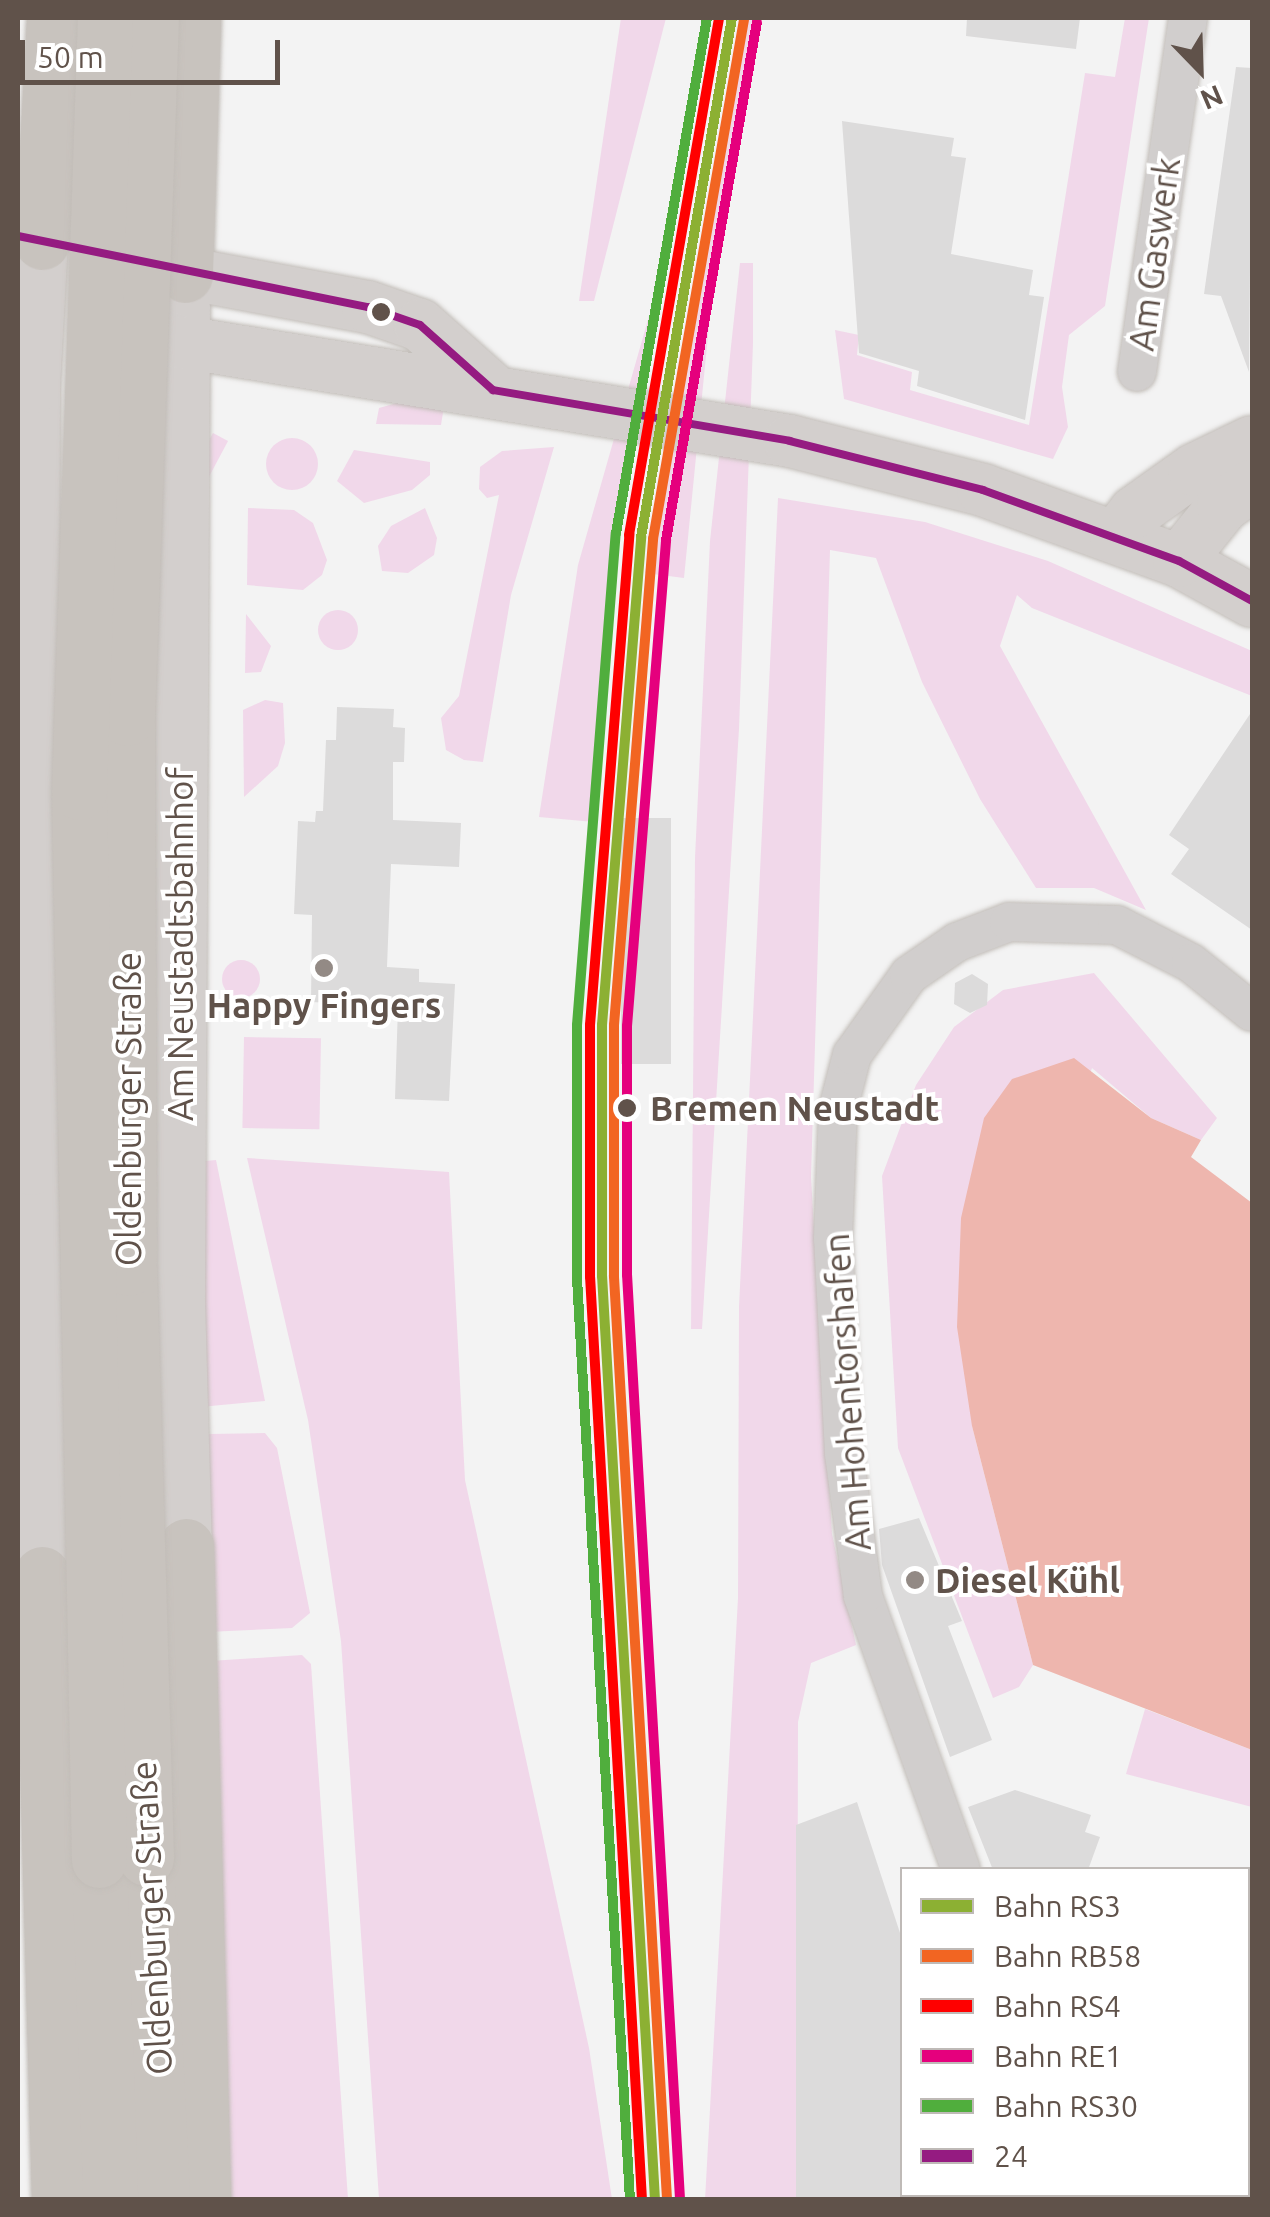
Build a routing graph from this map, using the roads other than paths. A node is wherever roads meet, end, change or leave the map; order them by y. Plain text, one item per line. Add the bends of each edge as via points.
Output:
1 (54, 18) edge
2 (105, 18) edge
3 (152, 18) edge
4 (192, 18) edge
5 (1188, 18) edge
6 (30, 239) edge
7 (185, 275) junction
8 (28, 302) edge
9 (182, 342) junction
10 (1136, 372) dead end
11 (493, 390) junction
12 (1252, 442) edge
13 (1252, 486) edge
14 (1116, 537) junction
15 (1179, 561) junction
16 (1252, 601) edge
17 (1252, 1012) edge
18 (28, 1508) edge
19 (186, 1546) junction
20 (30, 1573) edge
21 (122, 1859) junction
22 (960, 1867) edge
23 (59, 2200) edge
24 (110, 2200) edge
25 (162, 2200) edge
26 (203, 2200) edge

1 - 6 highway
2 - 21 highway, Oldenburger Straße, bridge via 80,792 83,1336
3 - 21 highway, Oldenburger Straße, bridge via 127,718
4 - 7 highway
5 - 10 street, Am Gaswerk
6 - 7 main road
6 - 8 main road
7 - 9 main road, Am Neustadtsbahnhof
7 - 11 main road via 368,307 420,326
8 - 9 main road
8 - 18 main road
9 - 11 main road
9 - 19 main road, Am Neustadtsbahnhof
11 - 14 main road via 790,441 983,490
12 - 14 main road via 1194,470 1135,512
13 - 15 main road via 1224,506
14 - 15 main road
15 - 16 main road
17 - 22 street, Am Hohentorshafen via 1192,963 1116,925 1009,922 957,942 910,975 852,1054 838,1109 833,1239 844,1453 863,1596
18 - 19 main road via 116,1508
18 - 20 main road
19 - 20 main road via 111,1574
19 - 26 highway
20 - 23 highway
21 - 24 highway, Oldenburger Straße
21 - 25 highway, Oldenburger Straße

